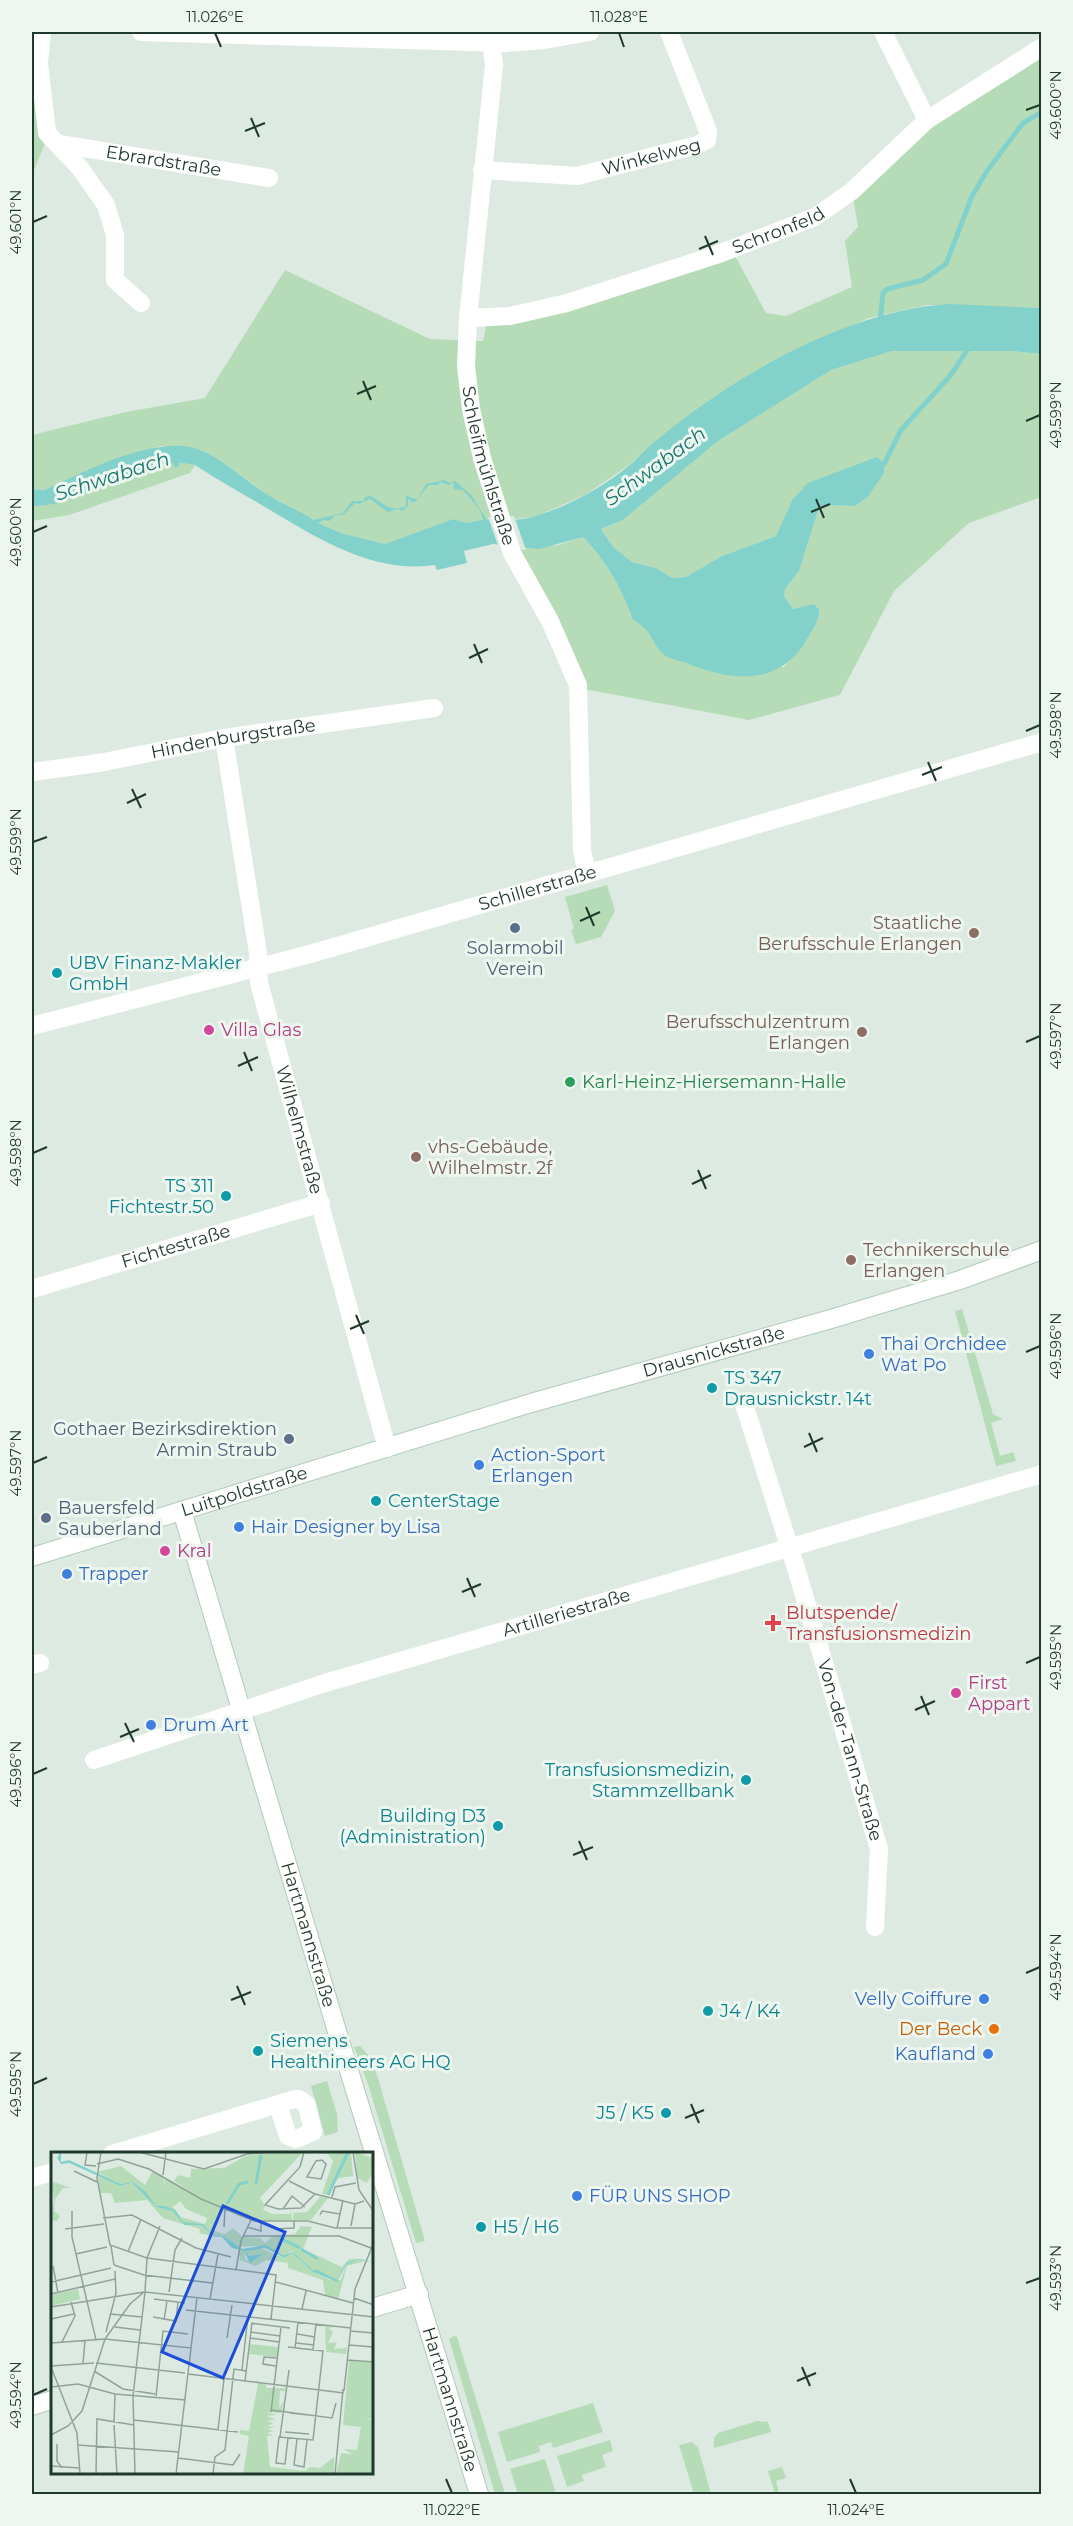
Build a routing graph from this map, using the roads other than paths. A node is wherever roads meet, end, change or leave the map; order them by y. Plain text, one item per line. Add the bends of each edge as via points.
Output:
1 (42, 32) edge
2 (141, 32) edge
3 (590, 32) edge
4 (669, 32) edge
5 (883, 32) edge
6 (491, 42) junction
7 (1041, 47) edge
8 (927, 120) junction
9 (59, 144) junction
10 (482, 170) junction
11 (269, 178) dead end
12 (141, 303) dead end
13 (468, 318) junction
14 (434, 708) dead end
15 (224, 738) junction
16 (1041, 742) edge
17 (32, 772) edge
18 (587, 873) junction
19 (258, 967) junction
20 (32, 1026) edge
21 (321, 1203) junction
22 (1041, 1250) edge
23 (32, 1289) edge
24 (744, 1404) dead end
25 (387, 1448) junction
26 (1041, 1474) edge
27 (182, 1511) junction
28 (789, 1549) junction
29 (32, 1557) edge
30 (242, 1711) junction
31 (94, 1760) dead end
32 (875, 1927) dead end
33 (278, 2104) dead end
34 (119, 2152) edge
35 (51, 2172) edge
36 (32, 2178) edge
37 (419, 2294) junction
38 (374, 2307) edge
39 (51, 2400) edge
40 (32, 2406) edge
41 (479, 2494) edge

1 - 9 street, Ebrardstraße via 39,63 48,133
2 - 6 street
3 - 6 street via 544,40
4 - 10 street, Winkelweg via 708,131 706,140 577,176
5 - 8 street
6 - 10 street, Schleifmühlstraße via 494,65
7 - 8 street, Schronfeld
8 - 13 street, Schronfeld via 852,191 815,217 716,255 567,303 510,316
9 - 11 street, Ebrardstraße
9 - 12 street, Ebrardstraße via 106,205 115,235 115,280
10 - 13 street, Schleifmühlstraße
13 - 18 street, Schleifmühlstraße via 466,366 471,409 498,515 512,553 550,621 578,685 582,851
14 - 15 street, Hindenburgstraße
15 - 17 street, Hindenburgstraße
15 - 19 street, Wilhelmstraße
16 - 18 street, Schillerstraße
18 - 19 street, Schillerstraße
19 - 20 street, Schillerstraße
19 - 21 street, Wilhelmstraße via 272,1033
21 - 23 street, Fichtestraße
21 - 25 street, Wilhelmstraße
22 - 25 street, Drausnickstraße via 960,1280
24 - 28 street, Von-der-Tann-Straße
25 - 27 street, Luitpoldstraße
26 - 28 street, Artilleriestraße
27 - 29 street, Luitpoldstraße
27 - 30 street, Hartmannstraße
28 - 30 street, Artilleriestraße via 325,1683
28 - 32 street, Von-der-Tann-Straße via 879,1849
30 - 31 street, Artilleriestraße
30 - 37 street, Hartmannstraße
33 - 34 street
35 - 36 street
37 - 38 street
37 - 41 street, Hartmannstraße
39 - 40 street

